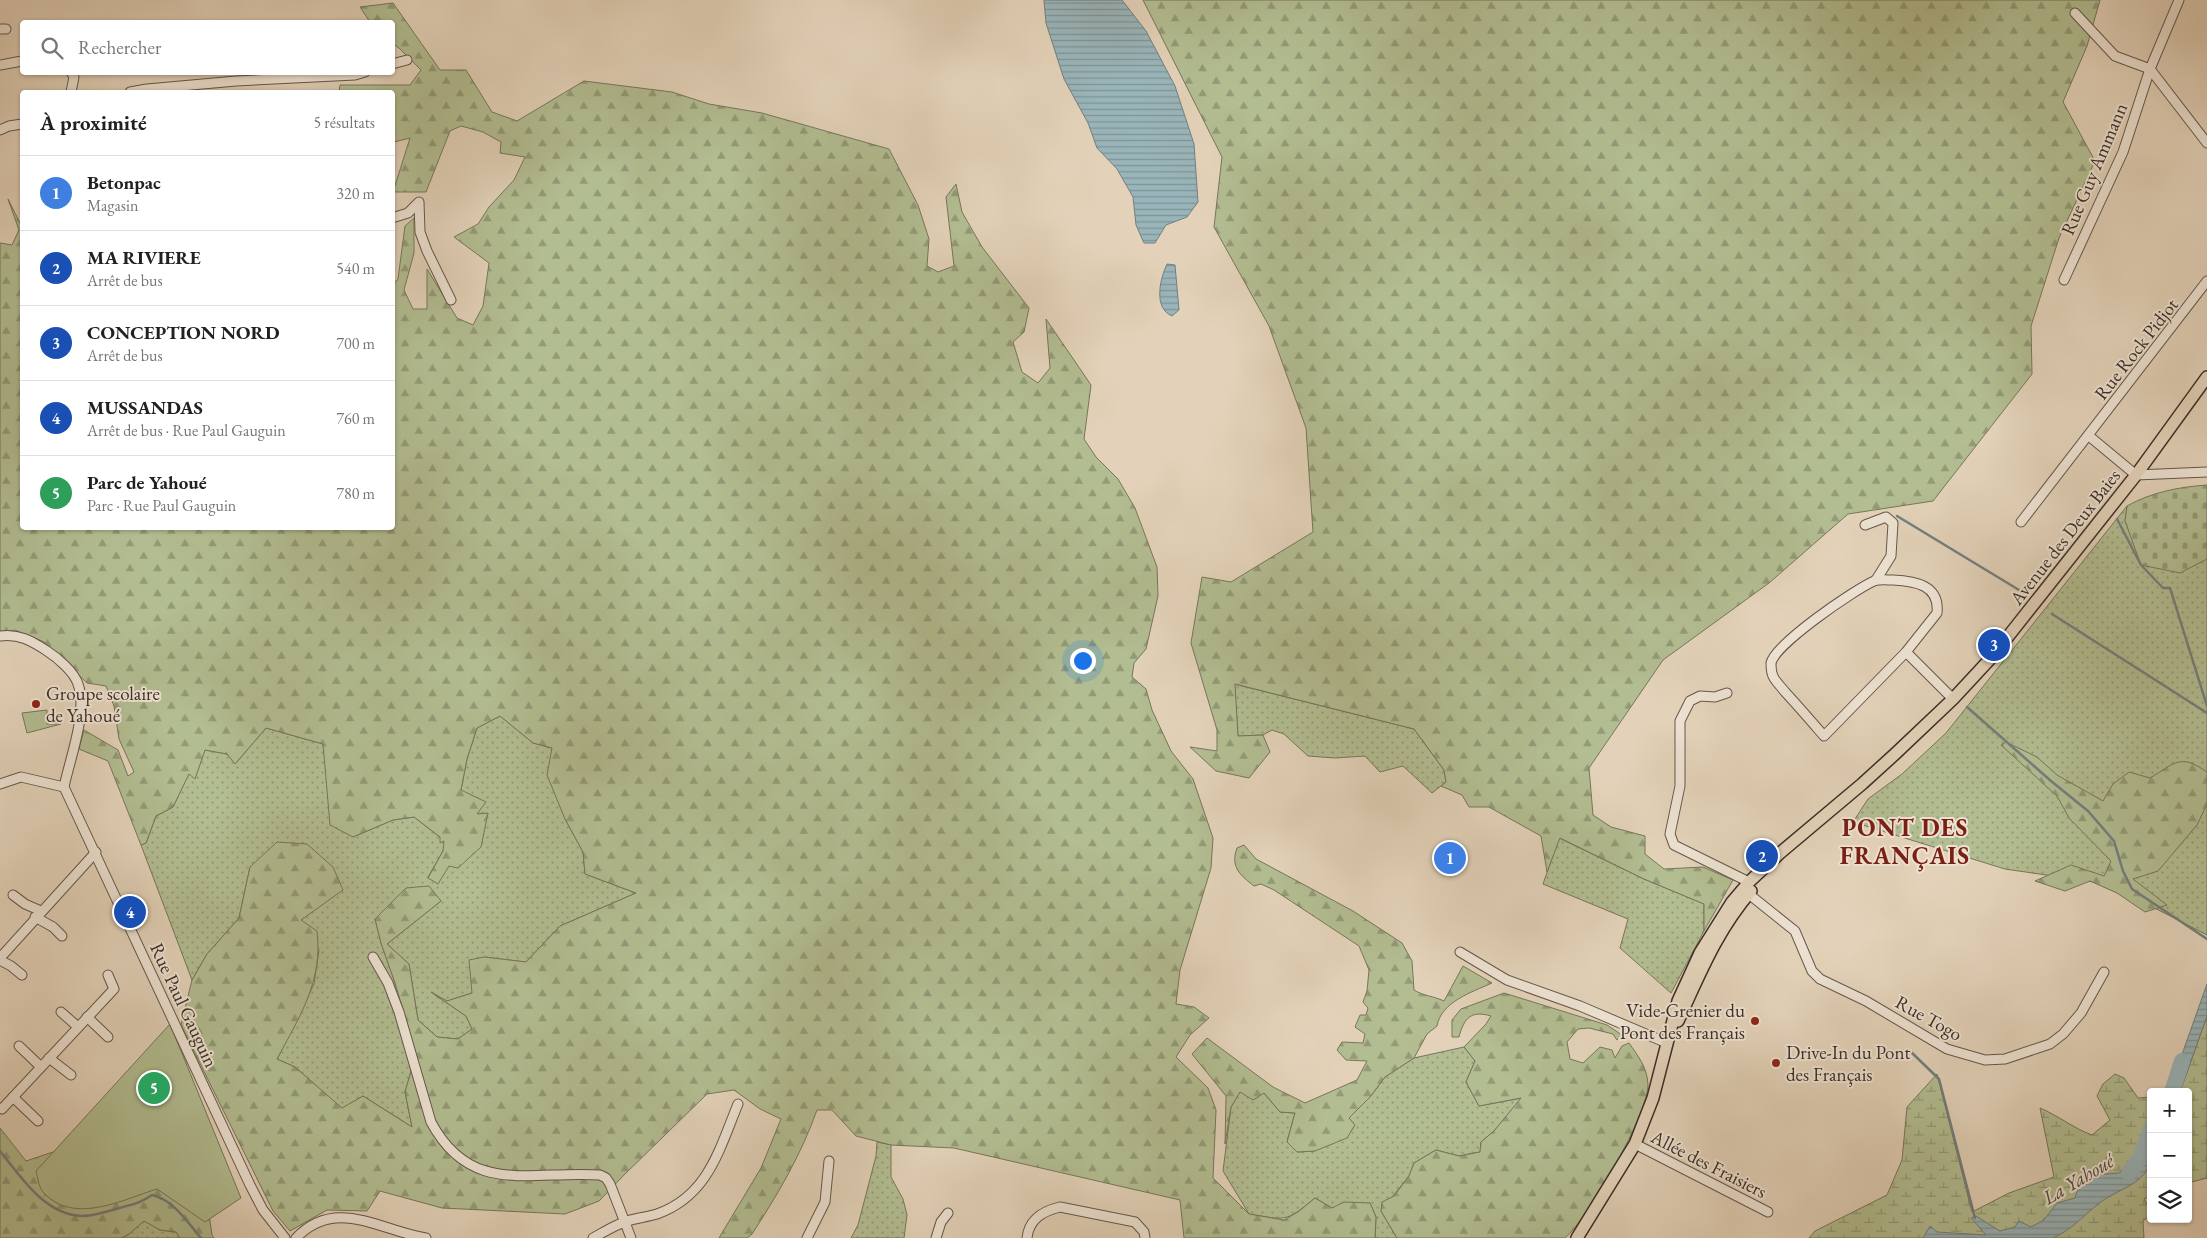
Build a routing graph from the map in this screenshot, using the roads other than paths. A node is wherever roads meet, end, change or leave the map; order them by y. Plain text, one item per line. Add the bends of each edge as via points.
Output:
1 (2179, 0) edge
2 (2075, 13) dead end
3 (407, 60) dead end
4 (20, 61) edge
5 (395, 63) edge
6 (0, 65) edge
7 (2150, 69) junction
8 (73, 75) edge
9 (355, 75) edge
10 (71, 90) edge
11 (141, 90) edge
12 (20, 124) edge
13 (0, 130) edge
14 (2207, 143) edge
15 (395, 217) edge
16 (2064, 280) dead end
17 (2207, 281) edge
18 (451, 300) dead end
19 (2207, 377) edge
20 (2088, 436) junction
21 (2207, 472) edge
22 (2136, 475) junction
23 (2021, 522) dead end
24 (1865, 525) dead end
25 (1876, 580) junction
26 (0, 636) edge
27 (1906, 652) junction
28 (1727, 692) dead end
29 (1953, 700) junction
30 (0, 784) edge
31 (64, 787) junction
32 (96, 852) junction
33 (1747, 888) junction
34 (13, 894) dead end
35 (38, 914) junction
36 (62, 936) dead end
37 (1460, 952) dead end
38 (1, 957) edge
39 (373, 957) dead end
40 (2104, 972) dead end
41 (108, 974) dead end
42 (22, 975) dead end
43 (61, 1012) dead end
44 (87, 1017) junction
45 (78, 1027) junction
46 (108, 1037) dead end
47 (1667, 1042) junction
48 (19, 1046) dead end
49 (49, 1058) junction
50 (41, 1067) junction
51 (71, 1075) dead end
52 (13, 1097) junction
53 (738, 1104) dead end
54 (0, 1108) edge
55 (38, 1121) dead end
56 (1635, 1144) junction
57 (830, 1161) dead end
58 (1768, 1212) dead end
59 (948, 1214) dead end
60 (626, 1222) junction
61 (285, 1238) edge
62 (296, 1238) edge
63 (426, 1238) edge
64 (593, 1238) edge
65 (631, 1238) edge
66 (807, 1238) edge
67 (936, 1238) edge
68 (1027, 1238) edge
69 (1145, 1238) edge
70 (1578, 1238) edge

1 - 7 street
2 - 7 street via 2115,56
3 - 5 street
4 - 6 street
7 - 14 street
7 - 16 street, Rue Guy Ammann via 2123,152
8 - 10 street
9 - 11 street
12 - 13 street
15 - 18 street via 408,213 420,202 420,232
17 - 20 street, Rue Rock Pidjot
19 - 22 main road, Avenue des Deux Baies
20 - 22 street
20 - 23 street, Rue Rock Pidjot
21 - 22 street
22 - 29 main road, Avenue des Deux Baies via 1991,658
24 - 25 street via 1882,517 1893,524 1891,556
25 - 27 street via 1919,583 1935,597 1937,613
25 - 27 street via 1845,598 1778,651 1771,664 1773,677 1824,736
26 - 31 street via 10,635 38,644 55,656 78,683 80,718
27 - 29 street
28 - 33 street, Rue Togo via 1690,701 1680,721 1680,786 1670,834 1674,845
29 - 33 main road, Avenue des Deux Baies
30 - 31 street via 21,777
31 - 32 street, Rue Paul Gauguin
32 - 35 street
32 - 61 street, Rue Paul Gauguin via 250,1185 263,1210
33 - 40 street, Rue Togo via 1795,931 1812,971 1820,979 1866,1001 1947,1049 1985,1060 2013,1057 2050,1044 2081,1013
33 - 47 main road, Avenue des Deux Baies via 1732,902 1700,953 1678,1001
34 - 35 street
35 - 36 street
35 - 38 street
37 - 47 street via 1507,980
38 - 42 street
39 - 60 street via 399,1012 430,1122 449,1148 466,1162 496,1175 600,1175 610,1184
41 - 44 street via 114,989
43 - 45 street
44 - 45 street
44 - 46 street
45 - 49 street
47 - 56 main road, Avenue des Deux Baies via 1653,1098
48 - 50 street
49 - 50 street
49 - 51 street
50 - 52 street
52 - 54 street
52 - 55 street
53 - 60 street via 710,1169 698,1188 673,1207
56 - 58 street, Allée des Fraisiers
56 - 70 main road, Avenue des Deux Baies
57 - 66 street via 824,1202
59 - 67 street via 941,1222
60 - 64 street
60 - 65 street
62 - 63 street via 320,1221 351,1218
68 - 69 street via 1035,1218 1060,1206 1135,1222

